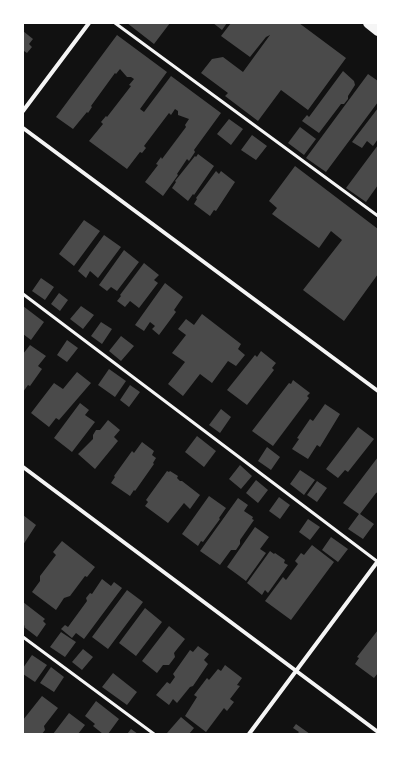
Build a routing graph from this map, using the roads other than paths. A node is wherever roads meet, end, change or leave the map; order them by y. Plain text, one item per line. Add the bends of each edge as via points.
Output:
1 (89, 23) edge
2 (115, 23) edge
3 (368, 23) edge
4 (378, 31) edge
5 (23, 111) edge
6 (23, 128) edge
7 (378, 216) edge
8 (23, 294) edge
9 (378, 391) edge
10 (23, 467) edge
11 (378, 562) edge
12 (23, 637) edge
13 (297, 671) junction
14 (378, 732) edge
15 (154, 734) edge
16 (249, 734) edge

1 - 5 street
2 - 7 lane
3 - 4 main road
6 - 9 street
8 - 11 lane
10 - 13 street
11 - 13 street
12 - 15 lane
13 - 14 street
13 - 16 street

